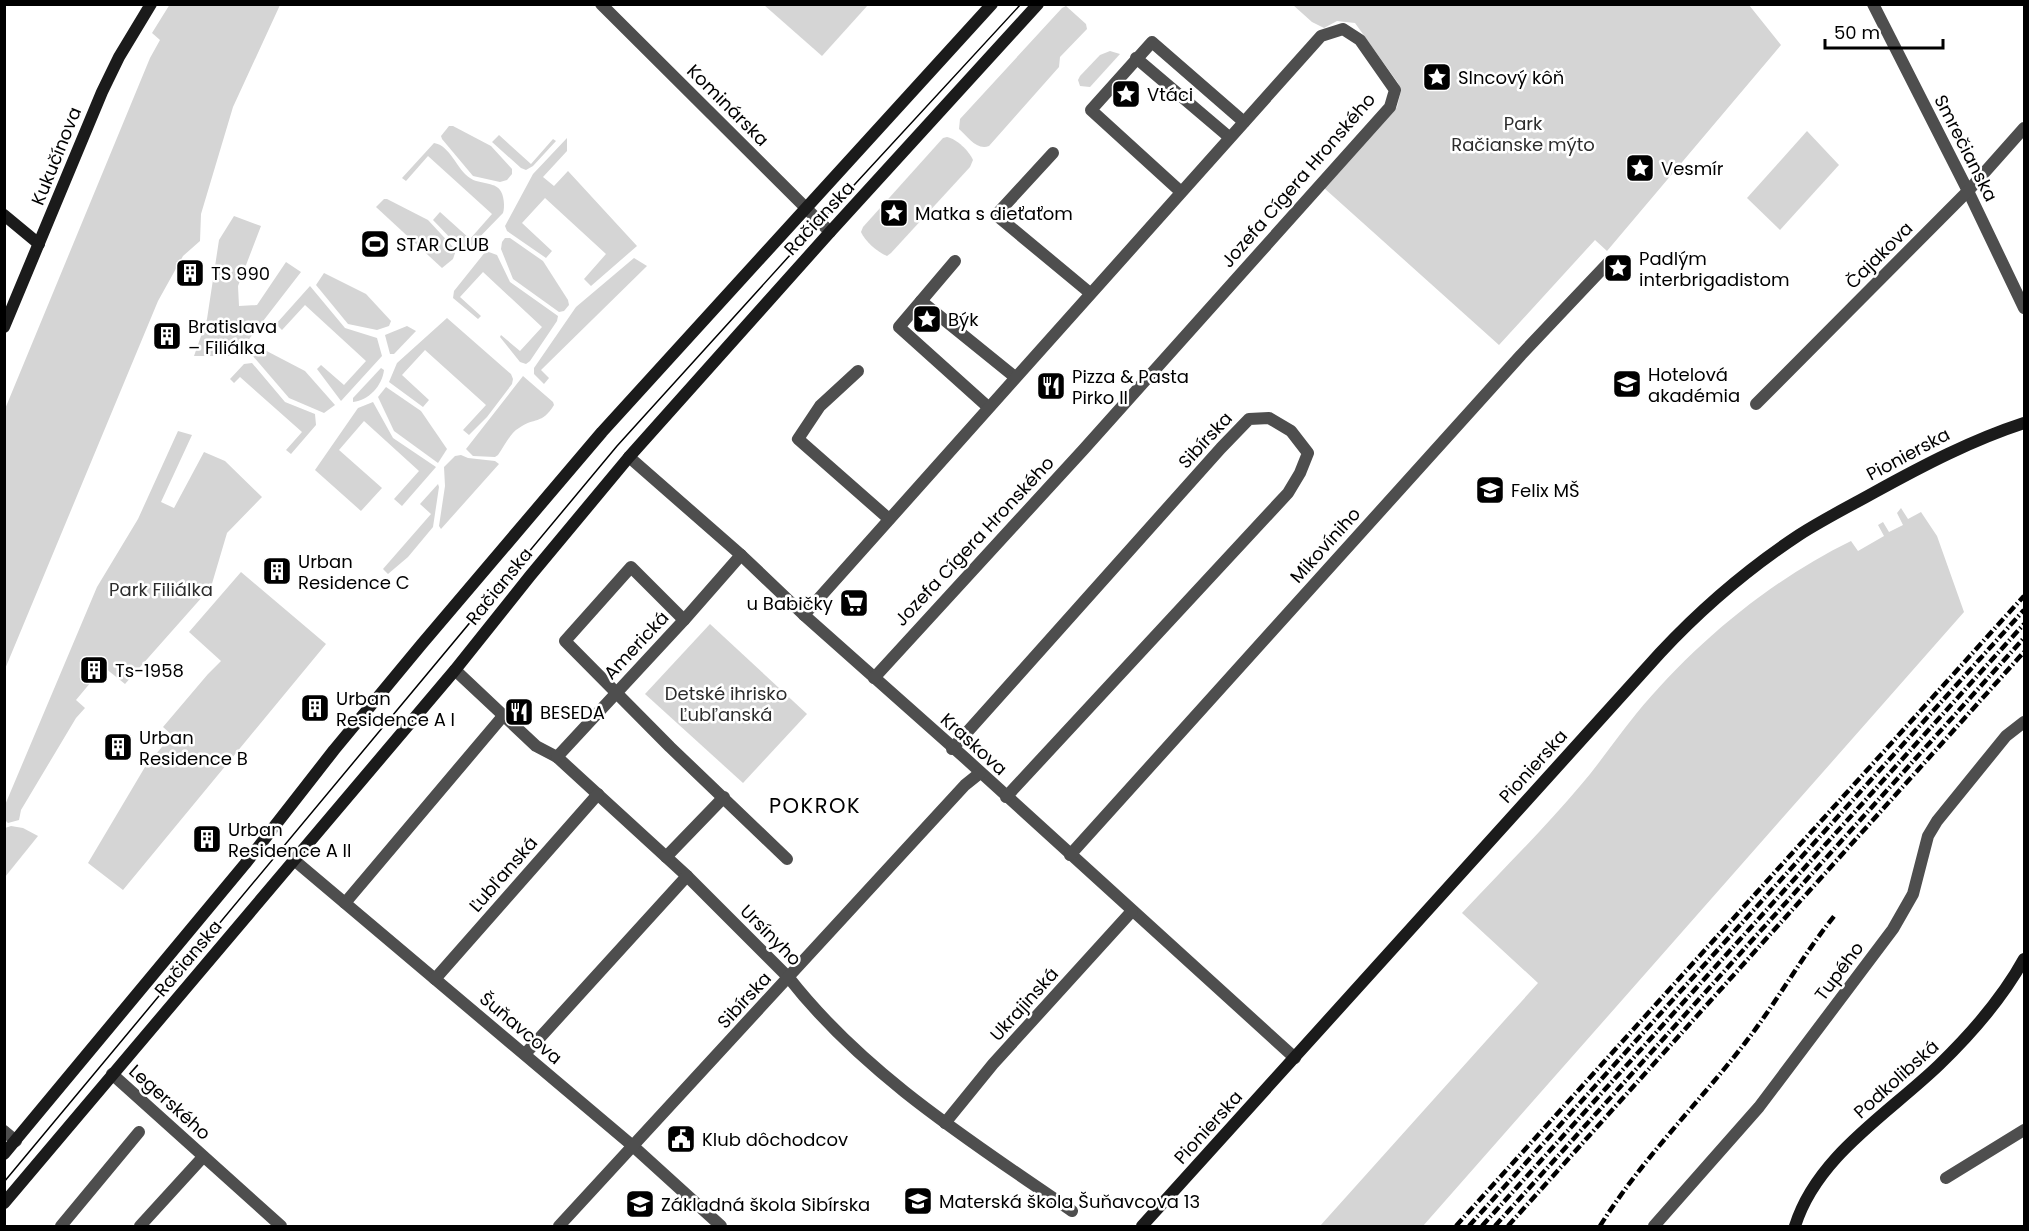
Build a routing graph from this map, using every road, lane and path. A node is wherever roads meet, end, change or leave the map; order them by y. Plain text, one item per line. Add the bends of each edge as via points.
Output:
1 (151, 4) edge
2 (601, 4) edge
3 (992, 4) edge
4 (1038, 4) edge
5 (1872, 4) edge
6 (1136, 58) junction
7 (1244, 122) junction
8 (2025, 128) edge
9 (1229, 137) junction
10 (1053, 153) dead end
11 (1968, 190) junction
12 (1181, 192) junction
13 (807, 208) junction
14 (4, 215) edge
15 (830, 232) junction
16 (39, 244) junction
17 (955, 261) dead end
18 (1609, 262) dead end
19 (1090, 293) junction
20 (921, 300) junction
21 (2025, 308) edge
22 (4, 327) edge
23 (858, 371) dead end
24 (1015, 377) junction
25 (1756, 404) dead end
26 (988, 407) junction
27 (2025, 423) edge
28 (629, 457) junction
29 (889, 519) junction
30 (741, 555) junction
31 (804, 615) junction
32 (684, 620) junction
33 (455, 670) junction
34 (874, 678) junction
35 (617, 692) junction
36 (503, 716) junction
37 (2025, 722) edge
38 (952, 748) junction
39 (556, 758) junction
40 (980, 773) junction
41 (598, 794) junction
42 (1006, 796) junction
43 (724, 797) junction
44 (1070, 855) junction
45 (666, 857) junction
46 (787, 859) dead end
47 (294, 860) junction
48 (687, 876) junction
49 (345, 903) junction
50 (1132, 911) junction
51 (2025, 959) edge
52 (789, 978) junction
53 (435, 979) junction
54 (525, 1054) junction
55 (1295, 1058) junction
56 (112, 1074) junction
57 (945, 1123) junction
58 (2025, 1130) edge
59 (4, 1131) edge
60 (139, 1132) dead end
61 (16, 1141) junction
62 (634, 1147) junction
63 (4, 1154) edge
64 (203, 1157) junction
65 (1946, 1178) dead end
66 (4, 1203) edge
67 (1072, 1211) dead end
68 (61, 1227) edge
69 (140, 1227) edge
70 (281, 1227) edge
71 (559, 1227) edge
72 (721, 1227) edge
73 (1142, 1227) edge
74 (1654, 1227) edge
75 (1795, 1227) edge

1 - 16 main road, Kukučínova via 110,74
2 - 13 street, Kominárska
3 - 13 main road, Račianska
4 - 15 main road, Račianska
5 - 11 street, Smrečianska
6 - 7 street via 1152,42
6 - 9 street
6 - 12 street via 1091,110
7 - 9 street, Jozefa Cígera Hronského
7 - 34 street, Jozefa Cígera Hronského via 1321,36 1343,29 1360,40 1395,90 1390,106 1303,205
8 - 11 street, Čajakova
9 - 12 street, Jozefa Cígera Hronského
10 - 19 street via 996,214
11 - 21 street, Smrečianska
11 - 25 street, Čajakova
12 - 19 street, Jozefa Cígera Hronského
13 - 15 street, Kominárska
13 - 61 main road, Račianska via 602,432 421,645
14 - 16 main road
15 - 28 main road, Račianska
16 - 22 main road, Kukučínova
17 - 20 street
18 - 44 street, Mikovíniho
19 - 24 street, Jozefa Cígera Hronského
20 - 24 street
20 - 26 street via 899,327
23 - 29 street via 820,405 798,439
24 - 26 street, Jozefa Cígera Hronského
26 - 29 street, Jozefa Cígera Hronského
27 - 55 main road, Pionierska via 1946,454 1818,524 1718,598 1660,653
28 - 30 street, Kraskova
28 - 33 main road, Račianska
29 - 31 street, Jozefa Cígera Hronského
30 - 31 street, Kraskova
30 - 32 street, Americká
31 - 34 street, Kraskova
32 - 35 street, Americká
32 - 35 street via 631,567 565,641
33 - 36 street, Ursínyho
33 - 47 main road, Račianska
34 - 38 street, Kraskova
35 - 39 street, Americká
35 - 43 street
36 - 39 street, Ursínyho via 536,746
36 - 49 street
37 - 74 street, Tupého via 2007,736 1937,820 1928,836 1913,894 1893,929 1759,1107
38 - 40 street, Kraskova
38 - 42 street, Sibírska via 1249,419 1269,418 1291,431 1308,453 1288,493
39 - 41 street, Ursínyho
40 - 42 street, Kraskova
40 - 52 street, Sibírska
41 - 45 street, Ursínyho
41 - 53 street, Ľubľanská
42 - 44 street, Kraskova
43 - 45 street
43 - 46 street
44 - 50 street, Kraskova
45 - 48 street, Ursínyho
47 - 49 street, Šuňavcova
47 - 56 main road, Račianska
48 - 52 street, Ursínyho
48 - 54 street
49 - 53 street, Šuňavcova
50 - 55 street, Kraskova
50 - 57 street, Ukrajinská via 993,1064
51 - 75 main road, Podkolibská via 1983,1020 1823,1173 1804,1203
52 - 57 street, Ursínyho via 864,1056
52 - 62 street, Sibírska
53 - 54 street, Šuňavcova
54 - 62 street, Šuňavcova
55 - 73 main road, Pionierska
56 - 64 street, Legerského
56 - 66 main road, Račianska
57 - 67 street, Ursínyho
58 - 65 street
59 - 61 street
60 - 68 street
61 - 63 main road, Račianska
62 - 71 street, Sibírska
62 - 72 street, Šuňavcova
64 - 69 street, Legerského
64 - 70 street, Legerského

